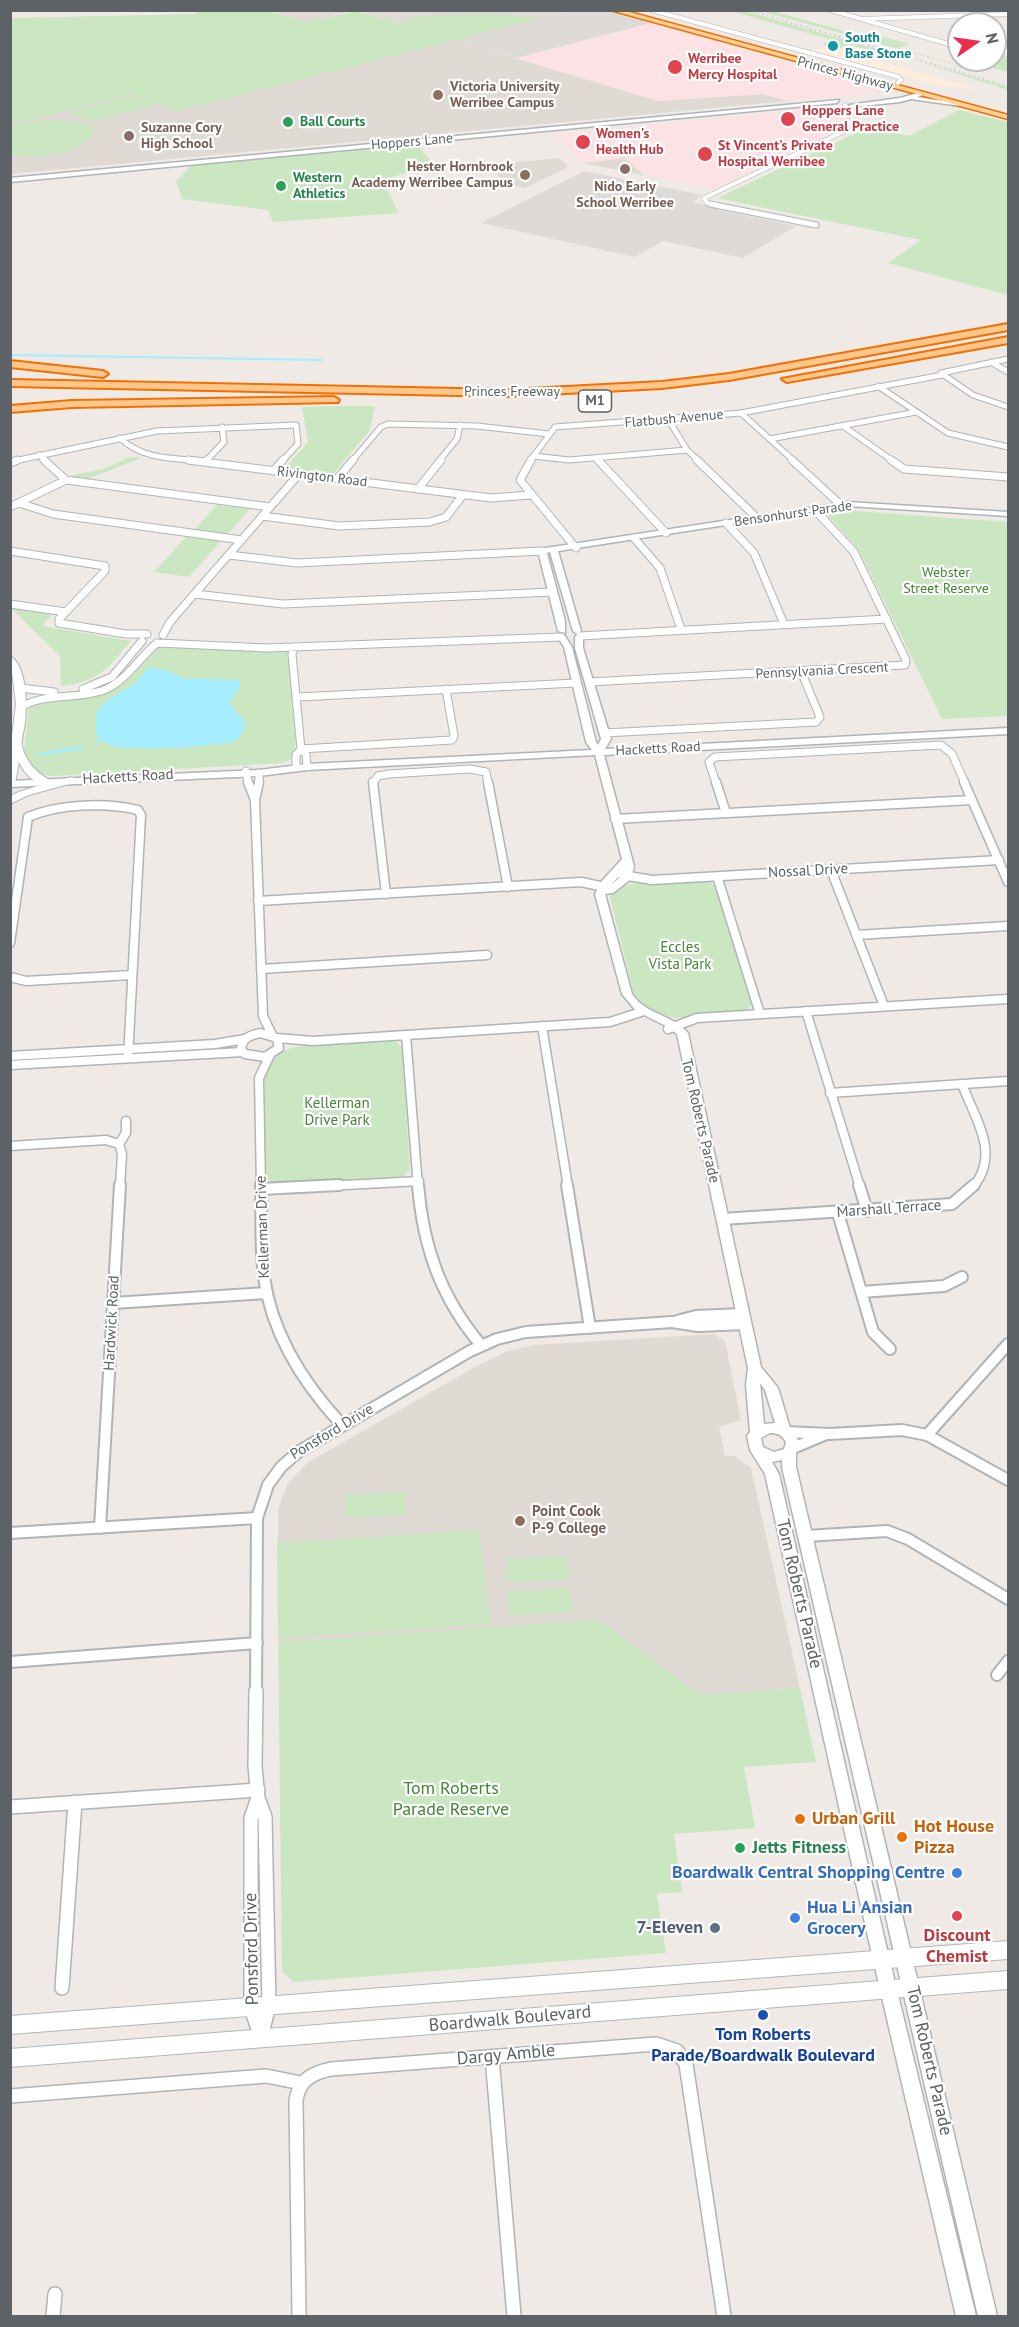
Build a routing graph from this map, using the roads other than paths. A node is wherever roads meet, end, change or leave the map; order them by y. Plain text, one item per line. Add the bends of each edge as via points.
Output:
1 (612, 10) edge
2 (630, 10) edge
3 (651, 10) edge
4 (830, 10) edge
5 (1008, 14) edge
6 (860, 19) junction
7 (747, 42) junction
8 (947, 44) edge
9 (739, 45) junction
10 (801, 51) junction
11 (788, 56) junction
12 (849, 67) junction
13 (898, 83) junction
14 (918, 94) junction
15 (887, 98) junction
16 (848, 104) junction
17 (960, 104) junction
18 (814, 105) junction
19 (978, 107) junction
20 (1008, 111) edge
21 (1008, 117) edge
22 (10, 180) edge
23 (816, 225) dead end
24 (1008, 326) edge
25 (1008, 340) edge
26 (1008, 358) edge
27 (991, 362) junction
28 (10, 364) edge
29 (1008, 372) edge
30 (942, 375) junction
31 (773, 381) dead end
32 (10, 383) edge
33 (761, 383) dead end
34 (878, 386) junction
35 (445, 392) junction
36 (10, 394) edge
37 (626, 398) dead end
38 (334, 400) junction
39 (569, 402) dead end
40 (1008, 407) edge
41 (10, 409) edge
42 (916, 412) junction
43 (741, 413) junction
44 (668, 419) junction
45 (460, 425) junction
46 (843, 426) junction
47 (222, 427) junction
48 (549, 434) junction
49 (120, 438) junction
50 (770, 439) junction
51 (1008, 447) edge
52 (687, 450) junction
53 (39, 454) junction
54 (533, 456) junction
55 (596, 458) junction
56 (205, 462) junction
57 (10, 463) edge
58 (273, 471) junction
59 (299, 474) junction
60 (1008, 477) edge
61 (338, 478) junction
62 (66, 480) junction
63 (418, 489) junction
64 (464, 495) junction
65 (530, 495) junction
66 (18, 503) junction
67 (841, 505) junction
68 (10, 507) edge
69 (270, 507) junction
70 (814, 509) junction
71 (1008, 514) edge
72 (262, 516) junction
73 (757, 518) junction
74 (726, 523) junction
75 (666, 533) junction
76 (634, 538) junction
77 (242, 540) junction
78 (575, 547) junction
79 (554, 550) junction
80 (10, 551) edge
81 (542, 551) junction
82 (230, 555) junction
83 (552, 592) junction
84 (195, 594) junction
85 (10, 604) edge
86 (66, 612) junction
87 (886, 619) junction
88 (170, 622) junction
89 (784, 624) junction
90 (681, 629) junction
91 (579, 634) junction
92 (561, 635) junction
93 (163, 636) junction
94 (145, 637) junction
95 (180, 642) junction
96 (157, 643) junction
97 (294, 649) junction
98 (10, 659) edge
99 (801, 671) junction
100 (589, 682) junction
101 (576, 683) junction
102 (21, 688) junction
103 (446, 690) junction
104 (298, 697) junction
105 (21, 707) junction
106 (1008, 731) edge
107 (604, 733) junction
108 (15, 742) junction
109 (301, 750) junction
110 (599, 752) junction
111 (307, 767) junction
112 (296, 768) junction
113 (259, 770) junction
114 (246, 771) junction
115 (72, 780) junction
116 (44, 781) junction
117 (10, 783) edge
118 (255, 800) junction
119 (972, 800) junction
120 (10, 801) edge
121 (726, 813) junction
122 (615, 819) junction
123 (999, 860) junction
124 (831, 870) junction
125 (622, 875) junction
126 (717, 876) junction
127 (1008, 882) edge
128 (508, 887) junction
129 (607, 887) junction
130 (386, 894) junction
131 (258, 901) junction
132 (1008, 927) edge
133 (856, 935) junction
134 (10, 943) edge
135 (487, 955) dead end
136 (261, 969) junction
137 (132, 975) junction
138 (10, 977) edge
139 (1008, 999) edge
140 (884, 1006) junction
141 (806, 1011) junction
142 (638, 1014) junction
143 (760, 1014) junction
144 (263, 1016) junction
145 (542, 1026) junction
146 (671, 1027) junction
147 (405, 1035) junction
148 (249, 1037) junction
149 (275, 1037) junction
150 (313, 1041) junction
151 (128, 1053) junction
152 (273, 1053) junction
153 (246, 1054) junction
154 (10, 1056) edge
155 (10, 1065) edge
156 (259, 1078) junction
157 (1008, 1081) edge
158 (962, 1084) junction
159 (830, 1093) junction
160 (126, 1121) dead end
161 (119, 1144) junction
162 (10, 1146) edge
163 (419, 1181) junction
164 (261, 1189) junction
165 (867, 1211) junction
166 (838, 1213) junction
167 (723, 1219) junction
168 (962, 1277) dead end
169 (861, 1292) junction
170 (266, 1293) junction
171 (113, 1303) junction
172 (744, 1319) junction
173 (590, 1328) junction
174 (1008, 1344) edge
175 (481, 1345) junction
176 (890, 1349) dead end
177 (755, 1368) junction
178 (342, 1425) junction
179 (785, 1431) junction
180 (757, 1432) junction
181 (830, 1434) junction
182 (927, 1436) junction
183 (791, 1450) junction
184 (761, 1454) junction
185 (1008, 1480) edge
186 (257, 1518) junction
187 (100, 1528) junction
188 (10, 1533) edge
189 (806, 1536) junction
190 (1008, 1599) edge
191 (257, 1643) junction
192 (1008, 1661) edge
193 (10, 1662) edge
194 (997, 1676) dead end
195 (858, 1757) junction
196 (839, 1772) junction
197 (258, 1794) junction
198 (75, 1802) junction
199 (869, 1806) junction
200 (10, 1807) edge
201 (848, 1808) junction
202 (1008, 1950) edge
203 (905, 1959) junction
204 (882, 1961) junction
205 (1008, 1980) edge
206 (63, 1988) dead end
207 (912, 1988) junction
208 (890, 1989) junction
209 (260, 2007) junction
210 (10, 2025) edge
211 (261, 2038) junction
212 (492, 2057) junction
213 (10, 2058) edge
214 (301, 2083) junction
215 (10, 2096) edge
216 (970, 2238) junction
217 (949, 2239) junction
218 (55, 2294) dead end
219 (53, 2316) edge
220 (299, 2316) edge
221 (514, 2316) edge
222 (724, 2316) edge
223 (966, 2316) edge
224 (988, 2316) edge

1 - 9 highway, Princes Highway
2 - 7 highway, Princes Highway
3 - 10 street
4 - 6 street
5 - 6 street
6 - 8 street
7 - 9 highway
7 - 11 highway, Princes Highway
9 - 11 highway, Princes Highway
10 - 11 street, Princes Highway
10 - 12 street
11 - 12 highway, Princes Highway
11 - 13 highway, Princes Highway
12 - 13 highway, Princes Highway
13 - 14 highway, Princes Highway
13 - 14 highway, Princes Highway
13 - 15 street via 899,92
14 - 15 street, Hoppers Lane
14 - 16 street, Hoppers Lane
14 - 17 highway, Princes Highway
14 - 17 street
14 - 19 highway, Princes Highway
15 - 16 street, Hoppers Lane
16 - 18 street, Hoppers Lane
16 - 18 street, Hoppers Lane via 837,101
16 - 23 street via 854,127 704,198 707,203
17 - 19 highway, Princes Highway
18 - 22 street, Hoppers Lane
19 - 20 highway
19 - 21 highway, Princes Highway
24 - 35 highway, Princes Freeway / M1 via 761,372 662,385 585,391
25 - 31 highway
26 - 27 street, Flatbush Avenue
27 - 29 street
27 - 30 street, Flatbush Avenue via 946,370
28 - 35 highway via 73,372
30 - 34 street, Flatbush Avenue
30 - 40 street via 973,395
32 - 35 highway, Princes Freeway / M1
33 - 37 highway, M1
34 - 42 street
34 - 43 street, Flatbush Avenue
36 - 38 highway, Princes Freeway / M1
38 - 39 highway, Princes Freeway / M1
38 - 41 highway via 72,404
42 - 46 street
42 - 51 street via 953,435
43 - 44 street, Flatbush Avenue
43 - 50 street
44 - 48 street, Flatbush Avenue via 561,426
44 - 52 street
45 - 48 street
45 - 61 street via 384,425
45 - 63 street via 457,439
46 - 50 street
46 - 60 street via 904,469
47 - 49 street
47 - 56 street via 224,442
47 - 58 street via 296,425 298,444
48 - 54 street
49 - 53 street
49 - 56 street, Rivington Road via 142,454
50 - 67 street
52 - 55 street
52 - 73 street
53 - 57 street
53 - 62 street
54 - 55 street
54 - 65 street via 520,477
55 - 75 street
56 - 58 street, Rivington Road
58 - 59 street, Rivington Road
59 - 61 street, Rivington Road
59 - 69 street
61 - 63 street, Rivington Road
62 - 66 street
62 - 69 street
63 - 64 street, Rivington Road
64 - 65 street, Rivington Road via 497,499
64 - 72 street via 447,516 430,522 339,526
65 - 78 street
66 - 68 street
66 - 77 street via 53,514
67 - 70 street, Bensonhurst Parade
67 - 71 street, Bensonhurst Parade
69 - 72 street
70 - 73 street, Bensonhurst Parade
70 - 87 street, Pennsylvania Crescent via 854,552
72 - 77 street
73 - 74 street, Bensonhurst Parade
74 - 75 street, Bensonhurst Parade
74 - 89 street via 754,553
75 - 76 street, Bensonhurst Parade
76 - 78 street, Bensonhurst Parade
76 - 90 street via 660,568
77 - 82 street
78 - 79 street, Bensonhurst Parade
79 - 81 street, Bensonhurst Parade
79 - 91 street
80 - 86 street via 106,567
81 - 82 street via 297,562
81 - 83 street
82 - 84 street
83 - 84 street via 283,604
83 - 92 street
84 - 88 street
85 - 86 street
86 - 94 street via 58,620 62,625
87 - 89 street
87 - 99 street, Pennsylvania Crescent via 905,665
88 - 93 street
88 - 94 street
89 - 90 street
90 - 91 street
91 - 92 street
91 - 100 street
92 - 97 street
92 - 101 street via 568,647
93 - 94 street
93 - 95 street
93 - 96 street
94 - 96 street
94 - 102 street via 115,674 99,684 42,693
95 - 96 street
95 - 97 street
96 - 105 street via 125,677 109,687 82,695 37,699
97 - 104 street
98 - 102 main road
99 - 100 street, Pennsylvania Crescent
99 - 107 street via 820,717 816,722
100 - 107 street
101 - 103 street
101 - 110 street via 591,742
102 - 105 main road
103 - 104 street
103 - 109 street via 452,740
104 - 109 street
105 - 108 main road
106 - 110 street, Hacketts Road
107 - 110 street via 606,742
108 - 116 main road via 29,772
108 - 117 main road
109 - 111 street via 306,754
109 - 112 street via 296,754
110 - 111 street, Hacketts Road
110 - 122 street
111 - 112 street, Hacketts Road
112 - 113 street, Hacketts Road
113 - 114 street, Hacketts Road
113 - 118 street
114 - 115 street, Hacketts Road
114 - 118 street
115 - 116 street, Hacketts Road
115 - 120 main road
116 - 117 street, Hacketts Road
118 - 131 street
119 - 121 street
119 - 121 street via 949,749 935,744 715,757 709,762
119 - 123 street
121 - 122 street
122 - 125 street via 630,870
123 - 124 street, Nossal Drive
123 - 127 street
124 - 126 street, Nossal Drive
124 - 133 street
125 - 126 street, Nossal Drive via 651,880
125 - 129 street
126 - 143 street
128 - 129 street via 581,882
128 - 130 street
128 - 130 street via 486,772 470,769 380,775 373,781
129 - 142 street via 604,903 627,1005
130 - 131 street
131 - 136 street
132 - 133 street
133 - 140 street
134 - 137 street via 28,817 44,811 132,807 141,815
135 - 136 street
136 - 144 street
137 - 138 street via 26,981
137 - 151 street
139 - 140 street
140 - 141 street
141 - 143 street
141 - 159 street
142 - 145 street via 615,1022
142 - 146 street
143 - 146 street via 697,1018
144 - 148 street
144 - 149 street
145 - 147 street
145 - 173 street
146 - 167 street, Tom Roberts Parade via 684,1051
147 - 150 street
147 - 163 street
148 - 149 street
148 - 151 street
148 - 153 street via 241,1045
149 - 150 street
149 - 152 street via 280,1044
150 - 152 street
151 - 153 street
151 - 154 street
151 - 155 street
152 - 153 street
152 - 156 street, Kellerman Drive
153 - 156 street, Kellerman Drive
156 - 164 street, Kellerman Drive
157 - 158 street
158 - 159 street
158 - 165 street, Marshall Terrace via 987,1151 988,1162 981,1176 958,1200 945,1207
159 - 165 street
160 - 161 street, Hardwick Road via 126,1133
161 - 162 street via 106,1140
161 - 171 street, Hardwick Road via 122,1154
163 - 164 street
163 - 175 street via 421,1221 433,1274
164 - 170 street, Kellerman Drive
165 - 166 street, Marshall Terrace
166 - 167 street, Marshall Terrace
166 - 169 street
167 - 172 street, Tom Roberts Parade
168 - 169 street via 944,1286
169 - 176 street via 873,1332
170 - 171 street
170 - 178 street, Kellerman Drive via 279,1334 295,1364
171 - 187 street, Hardwick Road
172 - 173 street, Ponsford Drive via 698,1326 672,1322
172 - 177 street, Tom Roberts Parade
173 - 175 street, Ponsford Drive via 526,1332
174 - 182 street
175 - 178 street, Ponsford Drive
177 - 179 street, Tom Roberts Parade via 771,1388
177 - 180 street, Tom Roberts Parade via 751,1386 758,1416
178 - 186 street, Ponsford Drive via 278,1468 263,1493
179 - 180 street via 772,1428
179 - 181 street
179 - 183 street via 793,1439
180 - 184 street via 754,1446
181 - 182 street via 902,1430
181 - 183 street
182 - 185 street
183 - 184 street via 779,1457
183 - 189 street, Tom Roberts Parade via 789,1467
184 - 196 street, Tom Roberts Parade via 772,1474
186 - 187 street
186 - 191 street, Ponsford Drive
187 - 188 street
189 - 190 street via 887,1532 908,1539
189 - 195 street, Tom Roberts Parade
191 - 193 street
191 - 197 street, Ponsford Drive
192 - 194 street
195 - 196 street
195 - 199 street, Tom Roberts Parade
196 - 201 street, Tom Roberts Parade
197 - 198 street
197 - 209 street, Ponsford Drive via 251,1818
198 - 200 street
198 - 206 street
199 - 201 street
199 - 203 street, Tom Roberts Parade
201 - 204 street, Tom Roberts Parade
202 - 203 main road, Boardwalk Boulevard
203 - 204 main road, Boardwalk Boulevard
203 - 207 street, Tom Roberts Parade
204 - 208 street, Tom Roberts Parade
204 - 209 main road, Boardwalk Boulevard
205 - 207 main road, Boardwalk Boulevard
207 - 208 main road, Boardwalk Boulevard
207 - 216 street, Tom Roberts Parade
208 - 211 main road, Boardwalk Boulevard
208 - 217 street, Tom Roberts Parade
209 - 210 main road, Boardwalk Boulevard
209 - 211 street, Ponsford Drive
211 - 213 main road, Boardwalk Boulevard
212 - 214 street, Dargy Amble via 331,2069 315,2073
212 - 221 street
212 - 222 street, Dargy Amble via 656,2044 670,2046 681,2055
214 - 215 street via 266,2076
214 - 220 street via 296,2100
216 - 217 street
216 - 224 street, Tom Roberts Parade
217 - 223 street, Tom Roberts Parade
218 - 219 street

